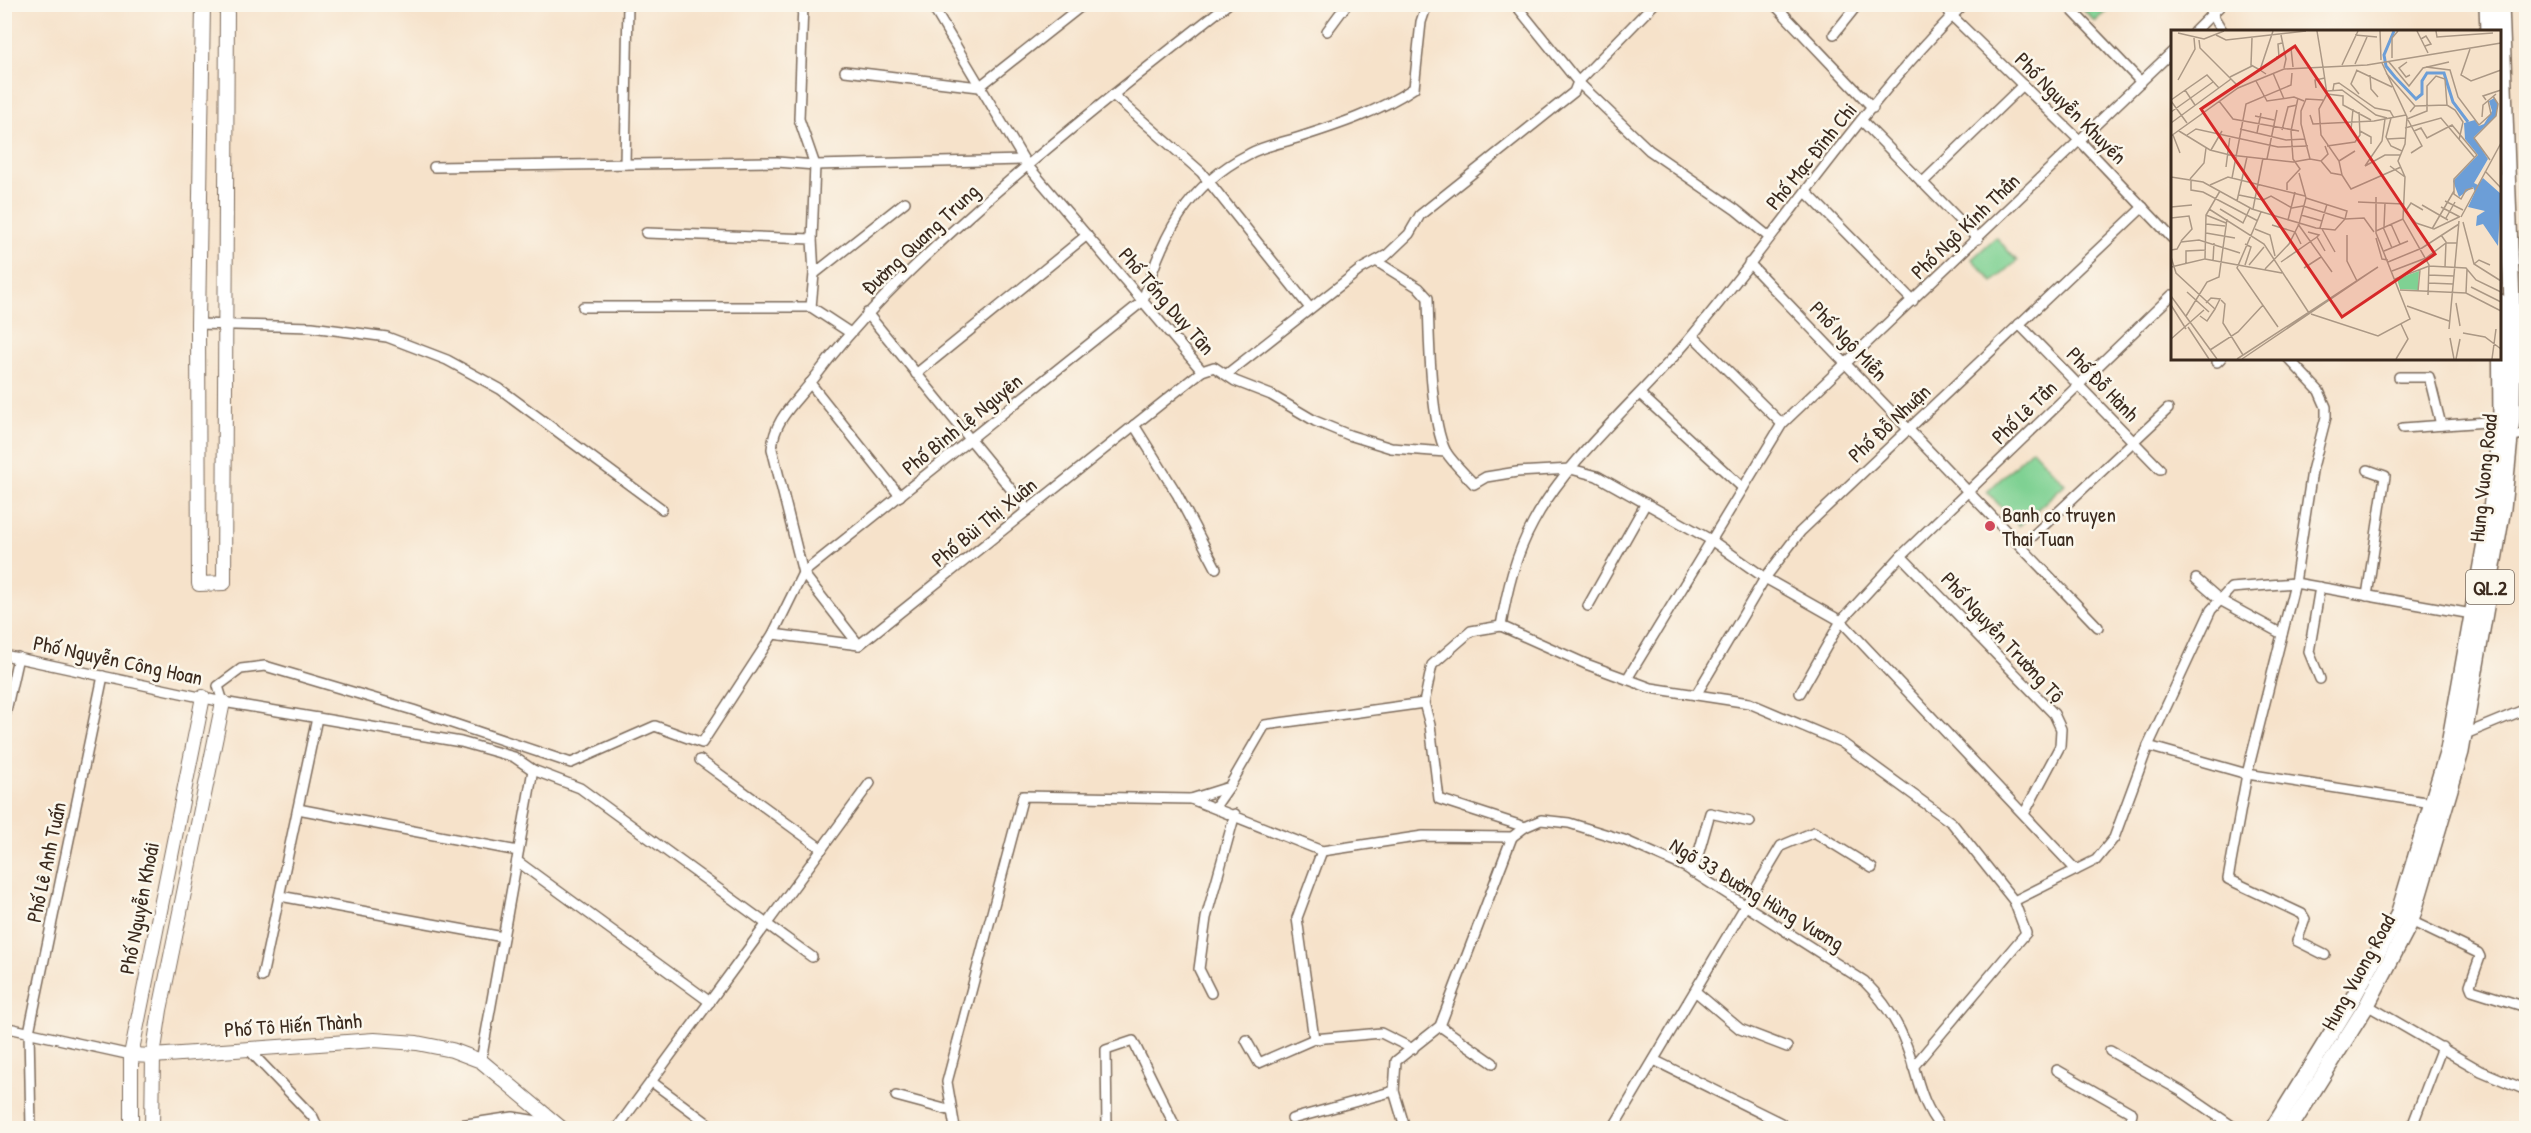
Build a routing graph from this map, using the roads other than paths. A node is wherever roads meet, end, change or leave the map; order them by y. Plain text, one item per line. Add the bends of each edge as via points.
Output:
1 (203, 4) edge
2 (227, 4) edge
3 (628, 4) edge
4 (803, 4) edge
5 (931, 4) edge
6 (1084, 4) edge
7 (1228, 4) edge
8 (1347, 4) edge
9 (1427, 4) edge
10 (1515, 4) edge
11 (1654, 4) edge
12 (1774, 4) edge
13 (1858, 4) edge
14 (1944, 4) edge
15 (1964, 4) edge
16 (2066, 4) edge
17 (2206, 4) edge
18 (2222, 4) edge
19 (2487, 4) edge
20 (2501, 4) edge
21 (1952, 16) junction
22 (2210, 16) junction
23 (1327, 30) dead end
24 (2196, 30) edge
25 (2221, 30) edge
26 (2488, 30) edge
27 (1834, 34) dead end
28 (2171, 53) edge
29 (844, 71) dead end
30 (1578, 82) junction
31 (2141, 82) junction
32 (2023, 85) junction
33 (979, 87) junction
34 (1113, 95) junction
35 (1873, 108) junction
36 (1862, 121) junction
37 (2080, 141) junction
38 (1026, 162) junction
39 (625, 164) junction
40 (815, 165) junction
41 (434, 167) dead end
42 (1207, 182) junction
43 (1922, 183) junction
44 (1806, 192) junction
45 (905, 202) dead end
46 (2143, 207) junction
47 (646, 233) dead end
48 (1087, 235) junction
49 (1769, 237) junction
50 (2171, 237) edge
51 (812, 239) junction
52 (1978, 239) junction
53 (1376, 261) junction
54 (1749, 263) junction
55 (814, 274) junction
56 (2171, 296) edge
57 (1143, 301) junction
58 (1913, 301) junction
59 (583, 307) dead end
60 (811, 307) junction
61 (1310, 308) junction
62 (867, 313) junction
63 (198, 324) junction
64 (225, 324) junction
65 (2019, 324) junction
66 (849, 332) junction
67 (1693, 336) junction
68 (2290, 360) edge
69 (2500, 360) edge
70 (1847, 364) junction
71 (1202, 371) junction
72 (916, 374) junction
73 (1227, 374) junction
74 (2399, 377) dead end
75 (810, 383) junction
76 (2078, 385) junction
77 (1640, 394) junction
78 (2168, 409) dead end
79 (2501, 421) junction
80 (1782, 424) junction
81 (1134, 425) junction
82 (2441, 425) junction
83 (2403, 428) dead end
84 (1909, 429) junction
85 (2526, 434) edge
86 (2505, 437) junction
87 (971, 441) junction
88 (2133, 441) junction
89 (1446, 452) junction
90 (1571, 469) junction
91 (2160, 469) dead end
92 (2368, 470) dead end
93 (1743, 488) junction
94 (1968, 490) junction
95 (900, 496) junction
96 (1646, 503) junction
97 (662, 509) dead end
98 (1028, 510) junction
99 (1711, 540) junction
100 (2022, 546) junction
101 (1901, 556) junction
102 (1216, 568) dead end
103 (803, 573) junction
104 (1765, 578) junction
105 (2196, 579) dead end
106 (2295, 583) junction
107 (2320, 587) junction
108 (2367, 596) junction
109 (2220, 600) junction
110 (1588, 606) dead end
111 (2472, 614) junction
112 (1841, 621) junction
113 (1501, 626) junction
114 (2098, 627) dead end
115 (773, 634) junction
116 (2282, 634) junction
117 (859, 645) junction
118 (4, 655) edge
119 (18, 657) junction
120 (103, 676) junction
121 (1627, 679) junction
122 (2320, 679) dead end
123 (218, 686) junction
124 (1800, 693) dead end
125 (1696, 695) junction
126 (203, 697) junction
127 (223, 702) junction
128 (1424, 703) junction
129 (2526, 709) edge
130 (317, 718) junction
131 (4, 720) edge
132 (2463, 735) junction
133 (2148, 746) junction
134 (700, 760) dead end
135 (533, 770) junction
136 (2247, 774) junction
137 (870, 783) dead end
138 (1229, 787) junction
139 (1191, 799) junction
140 (2433, 803) junction
141 (1215, 807) junction
142 (298, 809) junction
143 (1235, 814) junction
144 (2024, 814) junction
145 (1750, 822) dead end
146 (1525, 827) junction
147 (1512, 837) junction
148 (822, 849) junction
149 (1322, 850) junction
150 (518, 851) junction
151 (517, 861) junction
152 (1872, 868) dead end
153 (2076, 870) junction
154 (1693, 873) junction
155 (280, 896) junction
156 (2014, 901) junction
157 (1746, 906) junction
158 (2411, 921) junction
159 (767, 924) junction
160 (503, 937) junction
161 (2325, 955) dead end
162 (812, 957) dead end
163 (262, 977) dead end
164 (1695, 991) junction
165 (1211, 993) dead end
166 (710, 1002) junction
167 (2367, 1005) junction
168 (2526, 1007) edge
169 (1440, 1026) junction
170 (4, 1027) edge
171 (29, 1032) junction
172 (1314, 1039) junction
173 (1246, 1040) dead end
174 (1787, 1047) dead end
175 (2442, 1047) junction
176 (248, 1049) junction
177 (1413, 1049) junction
178 (2110, 1051) dead end
179 (131, 1055) junction
180 (153, 1056) junction
181 (1654, 1060) junction
182 (481, 1061) junction
183 (1493, 1063) dead end
184 (1913, 1067) junction
185 (2057, 1070) dead end
186 (652, 1082) junction
187 (2526, 1090) edge
188 (1394, 1091) junction
189 (896, 1096) dead end
190 (952, 1111) junction
191 (522, 1119) junction
192 (1292, 1119) dead end
193 (2414, 1121) dead end
194 (1781, 1124) dead end
195 (558, 1126) edge
196 (31, 1128) edge
197 (131, 1128) edge
198 (152, 1128) edge
199 (318, 1128) edge
200 (441, 1128) edge
201 (527, 1128) edge
202 (617, 1128) edge
203 (714, 1128) edge
204 (955, 1128) edge
205 (1107, 1128) edge
206 (1176, 1128) edge
207 (1405, 1128) edge
208 (1613, 1128) edge
209 (1941, 1128) edge
210 (2128, 1128) edge
211 (2235, 1128) edge
212 (2273, 1128) edge
213 (2290, 1128) edge

1 - 63 street
2 - 64 street
3 - 39 street
4 - 40 street via 800,119
5 - 33 street, Phố Tống Duy Tân
6 - 33 street
7 - 34 street, Đường Quang Trung
8 - 23 street
9 - 42 street via 1421,22 1414,88 1389,105 1249,153
10 - 30 street
11 - 30 street
12 - 35 street
13 - 27 street
14 - 21 street, Phố Nguyễn Khuyến
15 - 21 street, Phố Mạc Đĩnh Chi
16 - 31 street
17 - 22 street
18 - 22 street
19 - 26 main road
20 - 86 main road, Hung Vuong Road / QL.2 via 2513,332
21 - 32 street, Phố Nguyễn Khuyến
21 - 35 street, Phố Mạc Đĩnh Chi
22 - 24 street
22 - 25 street
28 - 31 street, Phố Ngô Kính Thần
29 - 33 street
30 - 49 street via 1649,150
30 - 53 street via 1574,92 1420,215 1408,234
31 - 37 street, Phố Ngô Kính Thần
32 - 37 street, Phố Nguyễn Khuyến
32 - 43 street
33 - 38 street, Phố Tống Duy Tân
34 - 38 street, Đường Quang Trung
34 - 42 street via 1201,172
35 - 36 street, Phố Mạc Đĩnh Chi
36 - 43 street
36 - 44 street, Phố Mạc Đĩnh Chi
37 - 46 street, Phố Nguyễn Khuyến
37 - 52 street, Phố Ngô Kính Thần
38 - 40 street
38 - 48 street, Phố Tống Duy Tân
38 - 62 street, Đường Quang Trung
39 - 40 street
39 - 41 street
40 - 51 street
42 - 57 street via 1193,194 1175,221 1153,265
42 - 61 street
43 - 52 street
44 - 49 street, Phố Mạc Đĩnh Chi
44 - 58 street
45 - 55 street
46 - 50 street, Phố Nguyễn Khuyến
46 - 65 street, Phố Đỗ Nhuận
47 - 51 street
48 - 57 street, Phố Tống Duy Tân
48 - 72 street
49 - 54 street, Phố Mạc Đĩnh Chi
51 - 55 street
52 - 58 street, Phố Ngô Kính Thần
53 - 61 street
53 - 89 street via 1428,298 1432,379
54 - 67 street, Phố Mạc Đĩnh Chi
54 - 70 street, Phố Ngô Miễn
55 - 60 street
56 - 76 street, Phố Lê Tần
57 - 71 street, Phố Tống Duy Tân
57 - 87 street, Phố Bình Lệ Nguyên
58 - 70 street, Phố Ngô Kính Thần
59 - 60 street
60 - 66 street
61 - 73 street
62 - 66 street, Đường Quang Trung
62 - 72 street
63 - 64 street
63 - 64 street via 199,584 224,583
64 - 97 street via 312,327 387,337 447,360 500,389
65 - 76 street, Phố Đỗ Hành
65 - 84 street, Phố Đỗ Nhuận
66 - 75 street, Đường Quang Trung
67 - 77 street, Phố Mạc Đĩnh Chi
67 - 80 street
68 - 106 street via 2324,400 2326,417
69 - 79 main road, Hung Vuong Road / QL.2
70 - 80 street, Phố Ngô Kính Thần
70 - 84 street, Phố Ngô Miễn
71 - 73 street, Phố Tống Duy Tân via 1214,367
71 - 81 street, Phố Bùi Thị Xuân
72 - 87 street
73 - 89 street, Phố Tống Duy Tân via 1349,435 1391,448
74 - 82 street via 2429,377
75 - 95 street
75 - 103 street, Đường Quang Trung via 773,432 772,449
76 - 88 street, Phố Đỗ Hành
76 - 94 street, Phố Lê Tần
77 - 90 street, Phố Mạc Đĩnh Chi
77 - 93 street
78 - 88 street
79 - 82 street
79 - 86 main road, Hung Vuong Road / QL.2
80 - 93 street, Phố Ngô Kính Thần
81 - 98 street, Phố Bùi Thị Xuân
81 - 102 street
82 - 83 street
84 - 94 street, Phố Ngô Miễn
84 - 104 street, Phố Đỗ Nhuận via 1800,532
85 - 86 street
86 - 111 main road, Hung Vuong Road / QL.2
86 - 132 main road, Hung Vuong Road / QL.2 via 2503,508
87 - 95 street, Phố Bình Lệ Nguyên
87 - 98 street
88 - 91 street, Phố Đỗ Hành
88 - 100 street
89 - 90 street via 1474,484 1485,477 1517,472
90 - 96 street via 1597,476
90 - 113 street via 1533,522 1510,576
92 - 108 street via 2385,476
93 - 99 street, Phố Ngô Kính Thần
94 - 100 street, Phố Ngô Miễn
94 - 101 street, Phố Lê Tần
95 - 103 street, Phố Bình Lệ Nguyên
96 - 99 street
96 - 110 street
98 - 117 street, Phố Bùi Thị Xuân
99 - 104 street
99 - 121 street, Phố Ngô Kính Thần
100 - 114 street, Phố Ngô Miễn
101 - 112 street, Phố Lê Tần
101 - 144 street, Phố Nguyễn Trường Tộ via 2054,714 2061,729 2060,746
103 - 115 street
103 - 117 street
104 - 112 street
104 - 125 street, Phố Đỗ Nhuận
105 - 109 street
106 - 107 street
106 - 109 street via 2231,588
106 - 116 street
107 - 108 street
107 - 122 street via 2309,651
108 - 111 street
109 - 116 street
109 - 133 street via 2211,610
111 - 140 main road, Hung Vuong Road / QL.2 via 2448,750
112 - 124 street, Phố Lê Tần
112 - 144 street
113 - 121 street
113 - 128 street via 1471,632 1432,665
115 - 117 street
115 - 123 street via 702,743 655,726 571,763 265,666 241,669
116 - 136 street
118 - 119 street, Phố Nguyễn Công Hoan
119 - 120 street, Phố Nguyễn Công Hoan
119 - 131 street
120 - 126 street, Phố Nguyễn Công Hoan
120 - 171 street, Phố Lê Anh Tuấn
121 - 125 street via 1651,688
123 - 126 street
123 - 127 street
125 - 156 street via 1749,703 1841,742 1952,823
126 - 127 street, Phố Nguyễn Công Hoan
126 - 179 street, Phố Nguyễn Khoái
127 - 130 street, Phố Nguyễn Công Hoan
127 - 180 street, Phố Nguyễn Khoái
128 - 138 street via 1265,724
128 - 146 street via 1439,799
129 - 132 street
130 - 135 street, Phố Nguyễn Công Hoan via 461,742 514,757
130 - 142 street
132 - 158 main road, Hung Vuong Road / QL.2
133 - 136 street
133 - 153 street via 2114,838 2096,860
134 - 148 street
135 - 150 street
135 - 159 street, Phố Nguyễn Công Hoan via 580,788
136 - 140 street
136 - 161 street via 2228,879 2302,914 2305,919 2297,941
137 - 148 street
138 - 139 street
138 - 141 street
139 - 141 street
139 - 190 street via 1023,796 946,1082
140 - 212 main road, Hung Vuong Road / QL.2 via 2398,915 2353,998
141 - 143 street
142 - 150 street
142 - 155 street
143 - 149 street
143 - 165 street via 1206,918 1199,969
144 - 153 street
145 - 154 street via 1710,813
146 - 147 street, Ngõ 33 Đường Hùng Vương
146 - 154 street, Ngõ 33 Đường Hùng Vương via 1541,820 1569,823 1624,840
147 - 149 street via 1423,836
147 - 169 street
148 - 159 street
149 - 172 street via 1297,918
150 - 151 street
151 - 160 street
151 - 166 street
152 - 157 street via 1814,832 1781,846
153 - 156 street
154 - 157 street, Ngõ 33 Đường Hùng Vương
155 - 160 street
155 - 163 street
156 - 184 street via 2026,933
157 - 164 street
157 - 184 street, Ngõ 33 Đường Hùng Vương via 1864,981 1893,1017
158 - 167 main road, Hung Vuong Road / QL.2
158 - 168 street via 2478,953 2472,990
159 - 162 street, Phố Nguyễn Công Hoan
159 - 166 street
160 - 182 street
164 - 174 street via 1740,1029
164 - 181 street
166 - 186 street
167 - 175 street
167 - 213 main road, Hung Vuong Road / QL.2
169 - 177 street
169 - 183 street
170 - 171 street, Phố Tô Hiến Thành
171 - 179 street, Phố Tô Hiến Thành
171 - 196 street, Phố Lê Anh Tuấn
172 - 173 street via 1259,1063
172 - 177 street via 1381,1033
175 - 187 street via 2481,1071
175 - 193 street
176 - 180 street, Phố Tô Hiến Thành
176 - 182 street, Phố Tô Hiến Thành via 374,1040 417,1043
176 - 199 street via 313,1117
177 - 188 street via 1396,1061
178 - 211 street via 2181,1091
179 - 180 street, Phố Tô Hiến Thành
179 - 197 street, Phố Nguyễn Khoái
180 - 198 street, Phố Nguyễn Khoái
181 - 194 street
181 - 208 street
182 - 195 street, Phố Tô Hiến Thành
184 - 209 street, Ngõ 33 Đường Hùng Vương via 1927,1110
185 - 210 street via 2132,1113
186 - 202 street
186 - 203 street
188 - 192 street
188 - 207 street
189 - 190 street
190 - 204 street
191 - 195 street
191 - 200 street
191 - 201 street
205 - 206 street via 1106,1050 1133,1041

